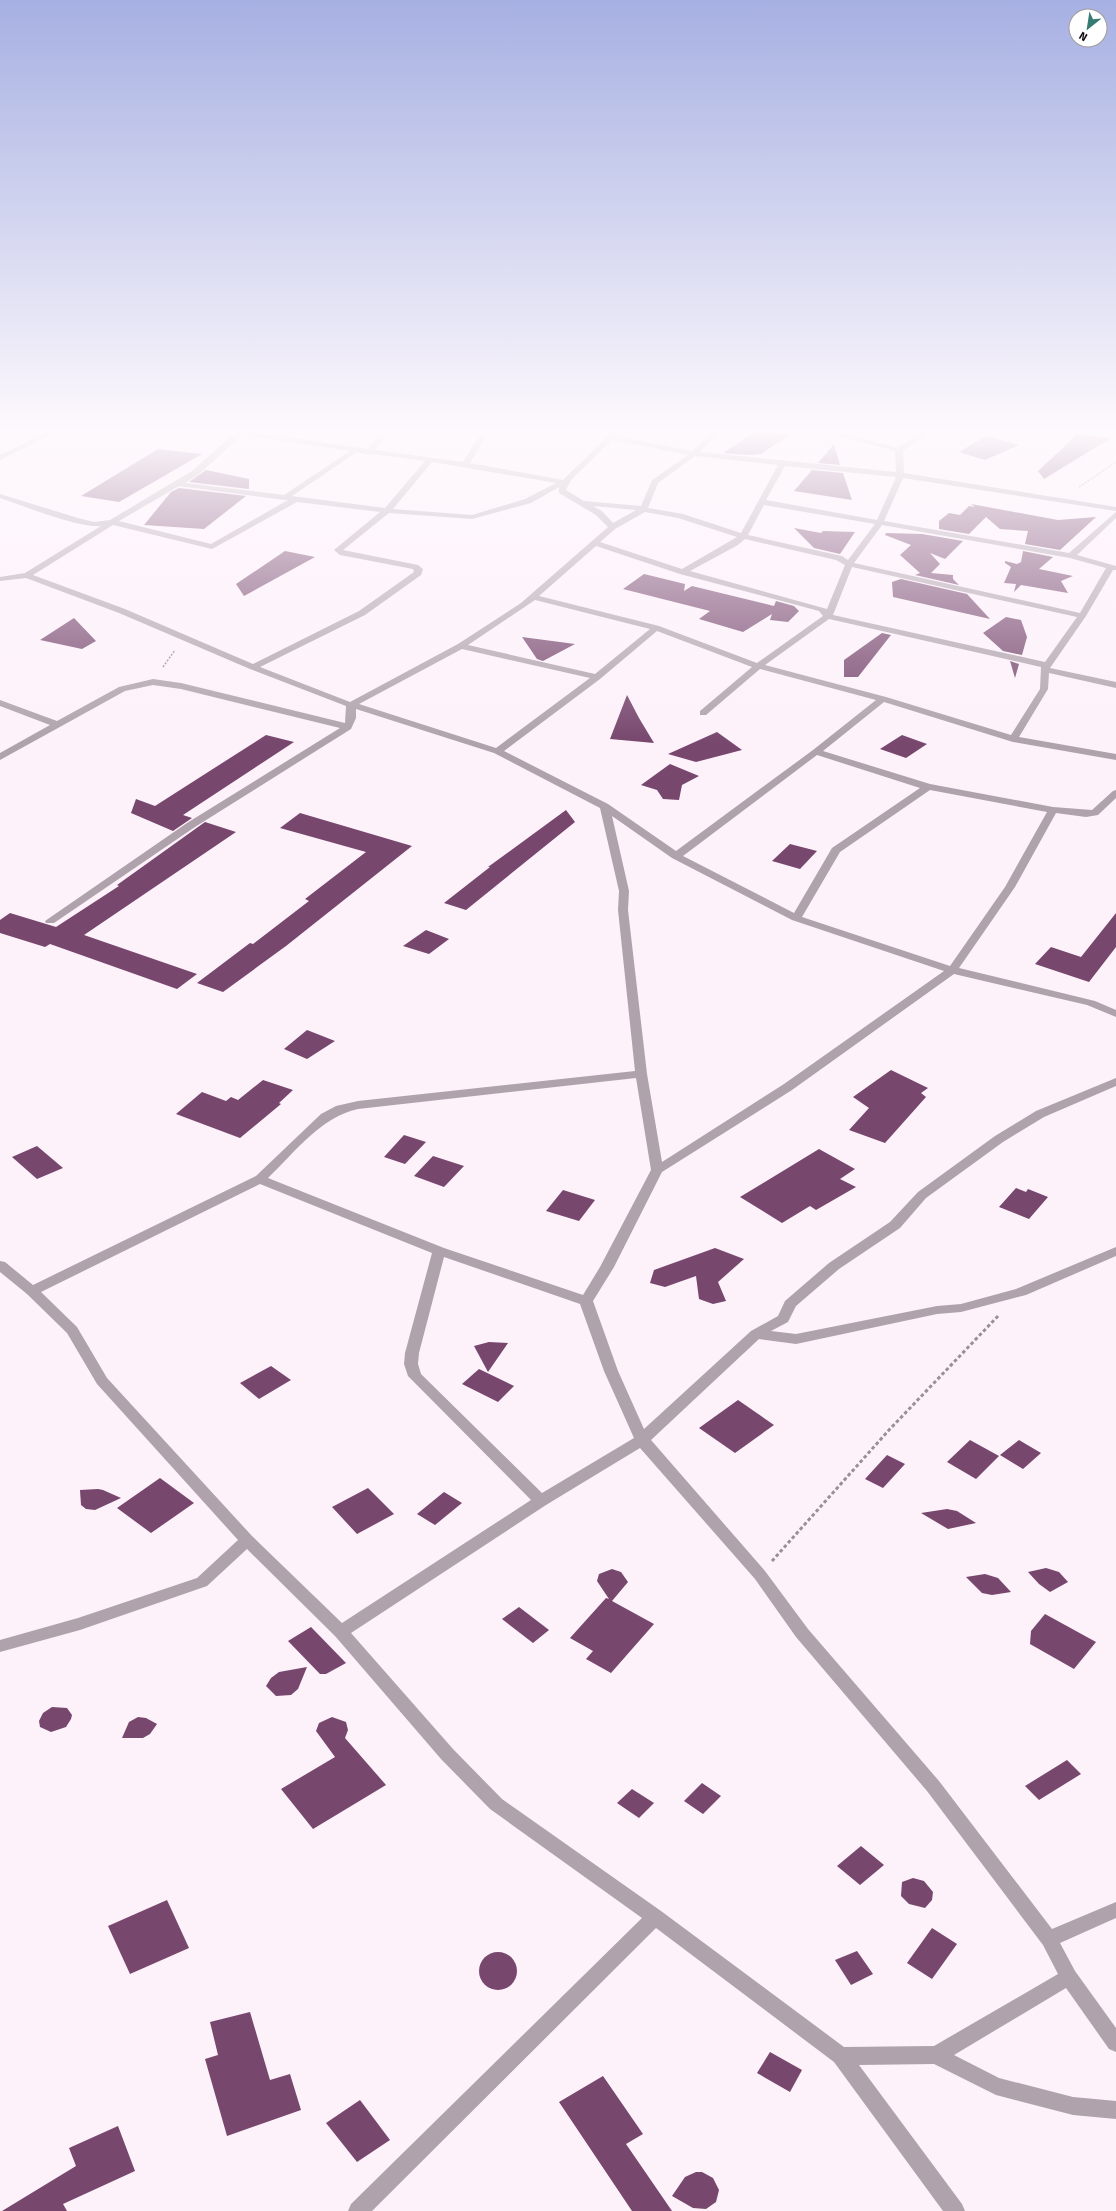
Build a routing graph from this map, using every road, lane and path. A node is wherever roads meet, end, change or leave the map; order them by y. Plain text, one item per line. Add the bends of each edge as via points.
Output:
1 (89, 536) edge
2 (169, 536) edge
3 (231, 536) edge
4 (354, 536) edge
5 (602, 536) edge
6 (743, 536) joint
7 (870, 536) edge
8 (960, 536) edge
9 (1092, 536) edge
10 (595, 543) junction
11 (1071, 556) junction
12 (849, 564) junction
13 (1113, 567) edge
14 (683, 572) junction
15 (27, 575) junction
16 (0, 579) edge
17 (535, 597) junction
18 (828, 616) junction
19 (1082, 616) junction
20 (656, 628) junction
21 (461, 646) junction
22 (758, 666) junction
23 (253, 667) junction
24 (1045, 669) junction
25 (597, 677) junction
26 (1116, 685) edge
27 (883, 699) junction
28 (0, 703) edge
29 (350, 705) junction
30 (703, 713) dead end
31 (58, 725) junction
32 (348, 727) junction
33 (1012, 739) junction
34 (497, 751) junction
35 (816, 752) junction
36 (0, 757) edge
37 (1116, 757) edge
38 (928, 787) junction
39 (1116, 792) edge
40 (605, 806) junction
41 (1053, 810) junction
42 (676, 856) junction
43 (796, 918) junction
44 (50, 921) dead end
45 (952, 970) junction
46 (1116, 1014) edge
47 (640, 1074) junction
48 (1116, 1082) edge
49 (657, 1170) junction
50 (260, 1179) junction
51 (439, 1251) junction
52 (1116, 1251) edge
53 (0, 1265) edge
54 (32, 1291) junction
55 (1021, 1292) junction
56 (586, 1301) junction
57 (756, 1334) junction
58 (642, 1440) junction
59 (542, 1501) junction
60 (247, 1540) junction
61 (760, 1575) junction
62 (341, 1632) junction
63 (0, 1646) edge
64 (1116, 1910) edge
65 (655, 1917) junction
66 (1049, 1939) junction
67 (1069, 1977) junction
68 (1116, 2043) edge
69 (936, 2055) junction
70 (840, 2056) junction
71 (1116, 2110) edge
72 (358, 2211) edge
73 (955, 2211) edge

1 - 15 street
2 - 3 street via 212,547
4 - 23 street via 340,547 339,552 415,567 419,569 418,573 362,613
5 - 10 street
6 - 12 street via 839,558
6 - 14 street
7 - 12 street
8 - 11 street
9 - 11 street
10 - 14 street
10 - 17 street via 583,551
11 - 13 street
12 - 18 street
12 - 19 street
13 - 19 street
14 - 18 street via 822,609
15 - 16 street
15 - 23 street via 122,611
17 - 20 street
17 - 21 street
18 - 22 street
18 - 24 street via 1045,665
19 - 24 street
20 - 22 street
20 - 25 street
21 - 25 street
21 - 29 street
22 - 27 street
22 - 30 street
23 - 29 street
24 - 26 street
24 - 33 street via 1044,689
25 - 34 street
27 - 33 street
27 - 35 street
28 - 31 street
29 - 32 street via 351,718
29 - 34 street
31 - 32 street via 122,690 153,682 180,686
31 - 36 street
32 - 44 street via 191,825
33 - 37 street
34 - 40 street
35 - 38 street
35 - 42 street
38 - 41 street
38 - 43 street via 836,850
39 - 41 street via 1095,813
40 - 42 street
40 - 47 street via 624,891 623,910
41 - 45 street via 1010,887
42 - 43 street
43 - 45 street
45 - 46 street via 1092,1003
45 - 49 street via 788,1087
47 - 49 street
47 - 50 street via 340,1109 325,1118
48 - 57 street via 1026,1121 999,1139 922,1195 895,1225 834,1266 790,1304 783,1319
49 - 56 street via 607,1267
50 - 51 street
50 - 54 street
51 - 56 street
51 - 59 street via 411,1364 416,1376
52 - 55 street
53 - 54 street
54 - 60 street via 72,1330 102,1381
55 - 57 street via 961,1308 936,1310 796,1339
55 - 61 path via 918,1398
56 - 58 street via 611,1371
57 - 58 street
58 - 59 street
58 - 61 street
59 - 62 street
60 - 62 street
60 - 63 street via 202,1582 80,1624
61 - 66 street via 802,1633 933,1786
62 - 65 street via 447,1754 496,1804
64 - 66 street
65 - 70 street
65 - 72 street
66 - 67 street
67 - 68 street
67 - 69 street
69 - 70 street
69 - 71 street via 996,2086 1072,2106
70 - 73 street

